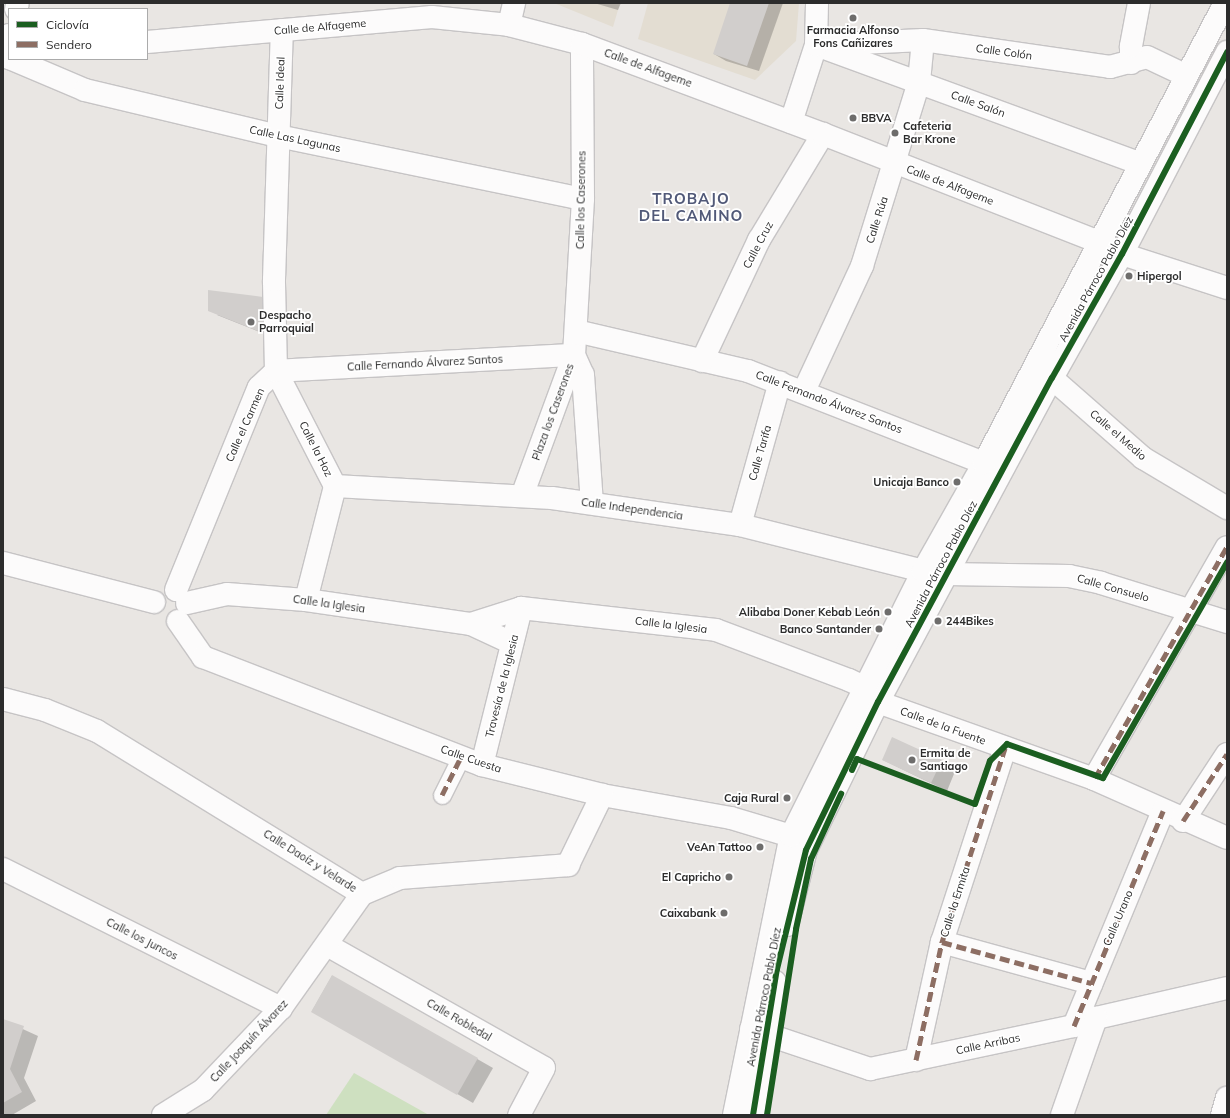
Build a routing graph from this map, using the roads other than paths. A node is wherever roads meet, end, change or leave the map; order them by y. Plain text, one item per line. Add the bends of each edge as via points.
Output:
1 (514, 3) edge
2 (817, 3) edge
3 (1139, 3) edge
4 (1225, 3) edge
5 (433, 10) edge
6 (509, 25) junction
7 (282, 30) junction
8 (8, 38) edge
9 (922, 40) junction
10 (148, 42) edge
11 (582, 44) junction
12 (816, 45) junction
13 (1227, 52) edge
14 (3, 55) edge
15 (14, 60) edge
16 (1131, 63) junction
17 (1187, 76) junction
18 (920, 82) junction
19 (791, 122) junction
20 (823, 134) junction
21 (278, 136) junction
22 (1140, 163) junction
23 (896, 164) junction
24 (583, 199) junction
25 (1101, 243) junction
26 (1122, 254) junction
27 (1227, 288) edge
28 (576, 331) junction
29 (574, 355) junction
30 (702, 361) junction
31 (276, 371) junction
32 (1044, 371) junction
33 (780, 382) junction
34 (804, 391) junction
35 (984, 463) junction
36 (335, 486) junction
37 (522, 496) junction
38 (592, 503) junction
39 (1227, 508) edge
40 (740, 525) junction
41 (1227, 547) edge
42 (3, 563) edge
43 (923, 571) junction
44 (947, 574) junction
45 (306, 600) junction
46 (154, 602) junction
47 (180, 605) junction
48 (521, 608) junction
49 (1192, 612) junction
50 (1227, 622) edge
51 (471, 624) junction
52 (512, 643) junction
53 (871, 695) junction
54 (3, 699) edge
55 (1005, 748) junction
56 (1227, 754) edge
57 (461, 757) junction
58 (482, 765) junction
59 (1094, 779) junction
60 (442, 795) dead end
61 (602, 795) junction
62 (1162, 811) junction
63 (1183, 820) junction
64 (791, 836) junction
65 (1227, 838) edge
66 (3, 869) edge
67 (362, 894) junction
68 (942, 942) junction
69 (784, 943) junction
70 (328, 945) junction
71 (1091, 983) junction
72 (1227, 988) edge
73 (281, 1008) junction
74 (1096, 1018) junction
75 (1074, 1026) junction
76 (758, 1032) junction
77 (916, 1060) junction
78 (1227, 1098) edge
79 (163, 1115) edge
80 (519, 1115) edge
81 (734, 1115) edge
82 (753, 1115) edge
83 (1062, 1115) edge
84 (1222, 1115) edge

1 - 6 street
2 - 12 street
3 - 16 street via 1130,46
4 - 17 street, Avenida Párroco Pablo Díez
5 - 6 street, Calle de Alfageme
5 - 7 street, Calle de Alfageme
6 - 11 street, Calle de Alfageme
7 - 10 street, Calle de Alfageme
7 - 21 street, Calle Ideal
8 - 14 street
9 - 12 street, Calle Colón
9 - 16 street, Calle Colón via 1110,67
9 - 18 street, Calle Rúa
11 - 19 street, Calle de Alfageme
11 - 24 street, Calle los Caserones
12 - 18 street, Calle Salón
12 - 19 street
13 - 26 street, Avenida Párroco Pablo Díez
15 - 21 street, Calle Las Lagunas via 85,90
16 - 17 street, Calle Colón via 1147,57
17 - 22 street, Avenida Párroco Pablo Díez
17 - 26 street via 1188,99 1129,215
18 - 22 street, Calle Salón
18 - 23 street, Calle Rúa
19 - 20 street, Calle de Alfageme
20 - 23 street, Calle de Alfageme
20 - 30 street, Calle Cruz via 759,240
21 - 24 street, Calle Las Lagunas
21 - 31 street via 274,280
22 - 25 street, Avenida Párroco Pablo Díez
23 - 25 street, Calle de Alfageme
23 - 34 street, Calle Rúa via 862,266
24 - 28 street, Calle los Caserones
25 - 26 street, Calle de Alfageme
25 - 32 street, Avenida Párroco Pablo Díez
26 - 27 street, Calle de Alfageme
26 - 32 street, Avenida Párroco Pablo Díez
28 - 29 street, Calle los Caserones
28 - 30 street, Calle Fernando Álvarez Santos
29 - 31 street, Calle Fernando Álvarez Santos
29 - 37 street, Plaza los Caserones
29 - 38 street, Plaza los Caserones via 583,375
30 - 33 street, Calle Fernando Álvarez Santos via 748,371
31 - 36 street, Calle la Hoz
31 - 47 street, Calle el Carmen via 259,387
32 - 35 street, Avenida Párroco Pablo Díez
32 - 39 street, Calle el Medio via 1143,458
32 - 44 street, Avenida Párroco Pablo Díez
33 - 34 street, Calle Fernando Álvarez Santos
33 - 40 street, Calle Tarifa
34 - 35 street, Calle Fernando Álvarez Santos
35 - 43 street, Avenida Párroco Pablo Díez
36 - 37 street, Calle Independencia
36 - 45 street, Calle la Hoz
37 - 38 street, Calle Independencia
38 - 40 street, Calle Independencia
40 - 43 street, Calle Independencia
41 - 49 street
42 - 46 street
43 - 44 street, Calle Consuelo
43 - 53 street, Avenida Párroco Pablo Díez
44 - 49 street, Calle Consuelo via 1069,576 1101,582
44 - 53 street, Avenida Párroco Pablo Díez
45 - 47 street, Calle la Iglesia via 227,594
45 - 51 street, Calle la Iglesia
46 - 47 street, Calle la Iglesia via 160,593
46 - 47 street via 158,617 167,623
47 - 57 street, Calle Cuesta via 204,657
48 - 51 street, Calle la Iglesia
48 - 52 street, Travesía de la Iglesia
48 - 53 street, Calle la Iglesia via 716,630
49 - 50 street, Calle Consuelo
49 - 59 street
51 - 52 street, Calle la Iglesia
52 - 58 street, Travesía de la Iglesia
53 - 55 street, Calle de la Fuente
53 - 64 street, Avenida Párroco Pablo Díez
53 - 69 street, Avenida Párroco Pablo Díez via 806,850
54 - 67 street, Calle Daoíz y Velarde via 45,710 97,731
55 - 59 street, Calle de la Fuente
55 - 68 street, Calle la Ermita
56 - 63 street
57 - 58 street, Calle Cuesta
57 - 60 street
58 - 61 street, Calle Cuesta
59 - 62 street, Calle de la Fuente
61 - 64 street, Calle Cuesta via 731,818
61 - 67 street, Calle Daoíz y Velarde via 568,865 400,878
62 - 63 street, Calle de la Fuente
62 - 71 street, Calle Urano
63 - 65 street, Calle de la Fuente
64 - 69 street via 796,852 785,906
64 - 76 street, Avenida Párroco Pablo Díez
66 - 73 street, Calle los Juncos
67 - 70 street, Calle Joaquín Álvarez
68 - 71 street
68 - 77 street, Calle la Ermita
69 - 76 street, Avenida Párroco Pablo Díez
70 - 73 street, Calle Joaquín Álvarez
70 - 80 street, Calle Robledal via 544,1068
71 - 75 street, Calle Urano
72 - 74 street, Calle Arribas
73 - 79 street, Calle Joaquín Álvarez via 203,1090
74 - 75 street, Calle Arribas
74 - 83 street
75 - 77 street, Calle Arribas
76 - 77 street, Calle Arribas via 870,1070
76 - 81 street, Avenida Párroco Pablo Díez
76 - 82 street, Avenida Párroco Pablo Díez
78 - 84 street

